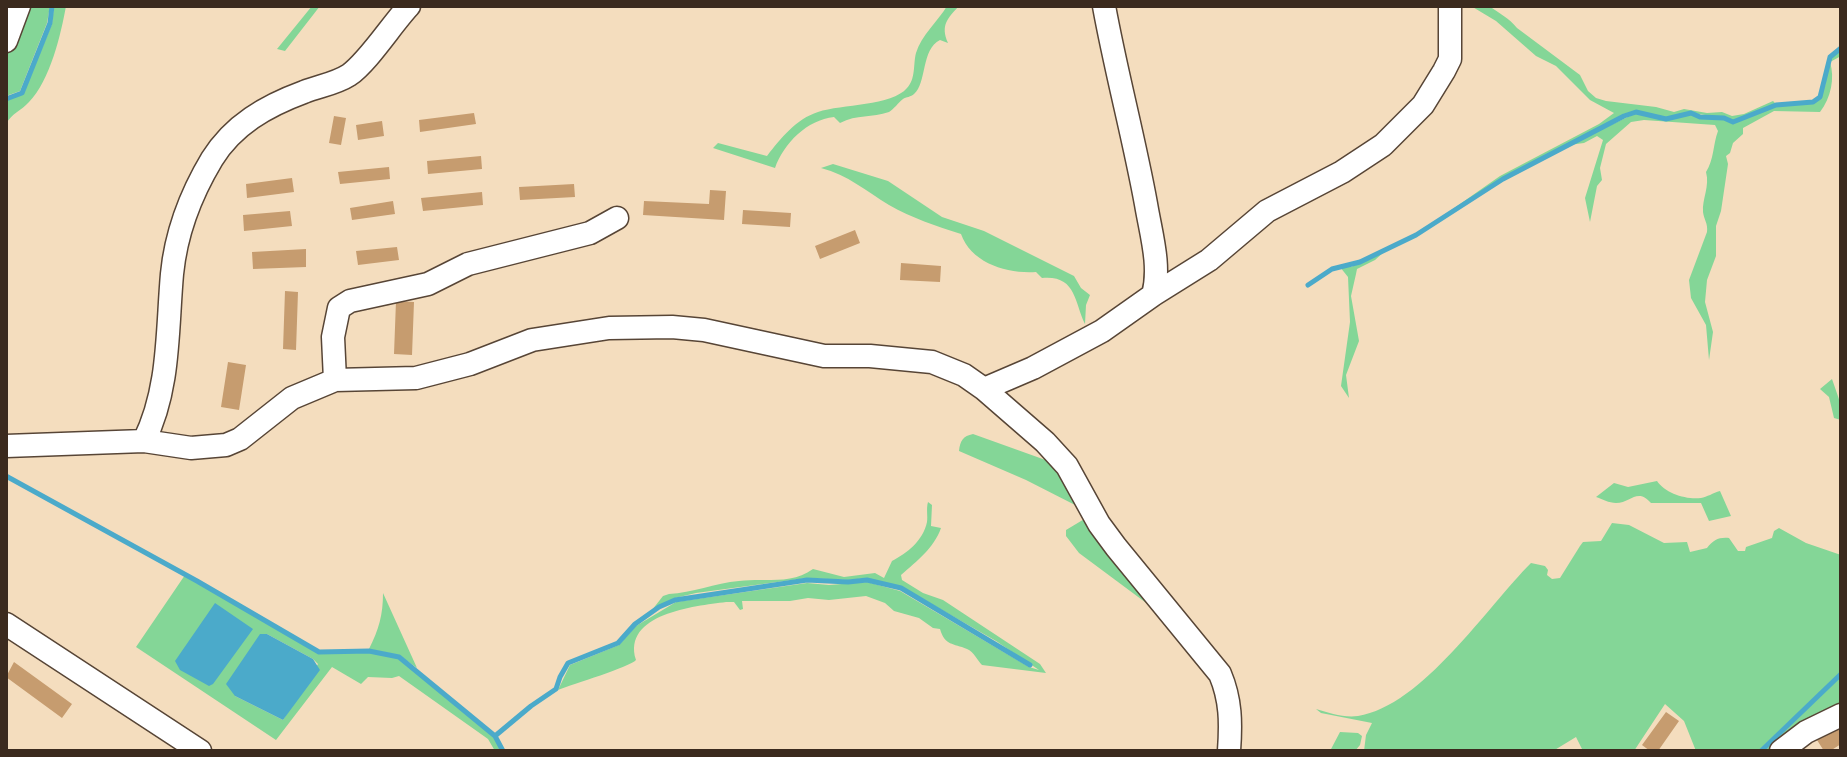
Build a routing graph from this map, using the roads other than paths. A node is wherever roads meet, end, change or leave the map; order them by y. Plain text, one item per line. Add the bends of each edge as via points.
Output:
1 (19, 6) edge
2 (409, 6) edge
3 (1104, 6) edge
4 (1450, 6) edge
5 (6, 41) edge
6 (617, 218) dead end
7 (1153, 295) junction
8 (335, 380) junction
9 (984, 389) junction
10 (144, 441) junction
11 (6, 446) edge
12 (6, 624) edge
13 (1841, 715) edge
14 (200, 751) edge
15 (1229, 751) edge
16 (1781, 751) edge

1 - 5 street
2 - 10 street via 352,73 249,117 213,158 179,236 166,365 155,419
3 - 7 street via 1154,247
4 - 7 street via 1450,59 1404,126 1360,161 1267,211 1209,260
6 - 8 street via 590,233 468,264 428,284 350,301 339,308 333,337
7 - 9 street via 1076,347
8 - 9 street via 416,378 532,340 648,326 704,330 824,356 932,362
8 - 10 street via 292,398 226,445 191,448
9 - 15 street via 1067,466 1116,547 1220,674 1231,716
10 - 11 street
12 - 14 street
13 - 16 street

